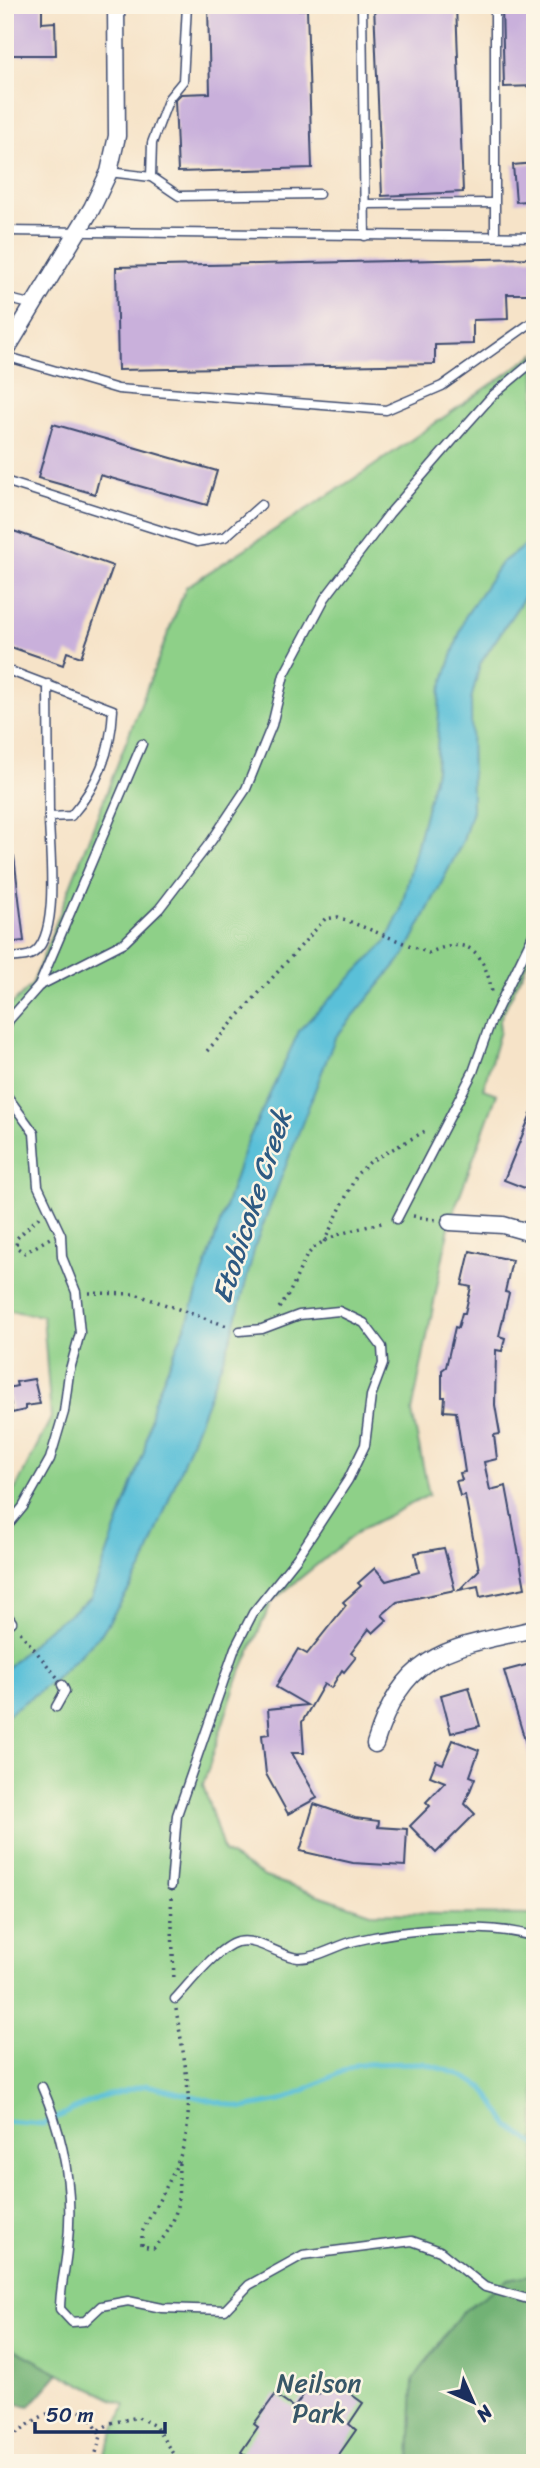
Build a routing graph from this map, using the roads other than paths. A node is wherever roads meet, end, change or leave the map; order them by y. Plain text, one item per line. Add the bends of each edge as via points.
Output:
1 (116, 5) edge
2 (187, 5) edge
3 (362, 5) edge
4 (495, 5) edge
5 (109, 172) junction
6 (151, 177) junction
7 (319, 194) dead end
8 (494, 203) junction
9 (365, 204) junction
10 (5, 231) edge
11 (76, 234) junction
12 (365, 236) junction
13 (495, 236) junction
14 (535, 237) edge
15 (5, 298) edge
16 (34, 305) junction
17 (535, 320) edge
18 (5, 354) edge
19 (535, 360) edge
20 (5, 481) edge
21 (261, 505) dead end
22 (5, 669) edge
23 (48, 684) junction
24 (142, 744) dead end
25 (49, 817) junction
26 (535, 931) edge
27 (5, 958) edge
28 (39, 986) junction
29 (5, 1030) edge
30 (5, 1093) edge
31 (397, 1219) road end
32 (450, 1222) road end
33 (535, 1234) edge
34 (240, 1331) road end
35 (5, 1530) edge
36 (5, 1612) edge
37 (12, 1622) road end
38 (535, 1629) edge
39 (62, 1685) road end
40 (57, 1707) dead end
41 (375, 1744) dead end
42 (171, 1886) dead end
43 (535, 1937) edge
44 (175, 1999) dead end
45 (42, 2087) dead end
46 (535, 2301) edge

1 - 5 street via 117,136
2 - 6 lane via 183,81 169,97 152,143
3 - 9 lane
4 - 8 lane
5 - 6 lane
5 - 11 street
6 - 7 lane via 178,197
8 - 9 lane
8 - 13 lane
9 - 12 lane
10 - 11 lane
11 - 12 lane
11 - 16 street
12 - 13 lane
13 - 14 lane
15 - 16 lane
16 - 18 street
17 - 18 lane via 442,386 386,410 118,388
19 - 28 lane via 467,424 389,514 325,598 284,675 272,724 246,789 159,909 125,942
20 - 21 lane via 197,542 225,537
22 - 23 lane
23 - 25 lane
23 - 25 lane via 113,710 112,735 92,792 71,816
24 - 28 lane
25 - 27 lane via 49,927 31,955
26 - 31 lane via 473,1072
28 - 29 lane
30 - 35 lane via 34,1133 38,1186 61,1235 62,1257 76,1292 79,1333 50,1459
32 - 33 street via 503,1225
34 - 42 lane via 262,1329 299,1315 339,1311 365,1323 382,1348 383,1364 371,1395 365,1445 348,1480 297,1558 253,1613 235,1648 177,1815
36 - 37 lane
38 - 41 street via 444,1652 421,1666 393,1696
39 - 40 lane via 65,1691
43 - 44 lane via 459,1928 355,1941 301,1958 250,1941 235,1942
45 - 46 lane via 56,2118 68,2170 68,2250 60,2309 72,2322 85,2321 101,2306 128,2301 162,2308 225,2310 249,2285 303,2255 412,2241 440,2251 485,2287

